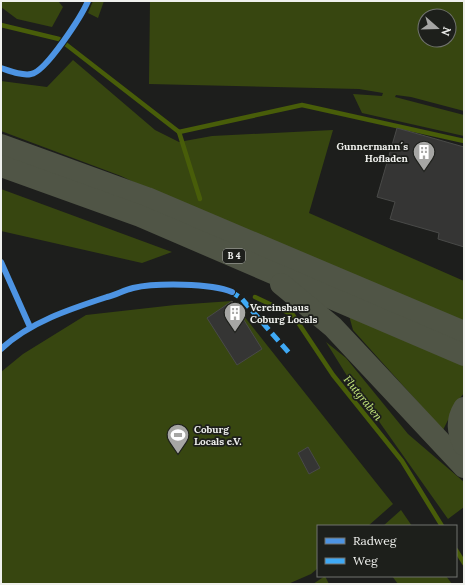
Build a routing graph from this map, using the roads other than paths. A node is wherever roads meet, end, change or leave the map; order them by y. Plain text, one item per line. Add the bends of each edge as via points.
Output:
1 (1, 145) edge
2 (1, 166) edge
3 (262, 268) junction
4 (464, 332) edge
5 (464, 355) edge
6 (464, 408) edge
7 (464, 445) edge
8 (464, 466) edge

1 - 4 highway, B 4 via 147,198
2 - 3 highway, B 4 via 140,216
3 - 5 highway, B 4
3 - 8 highway via 333,327
6 - 7 highway via 458,424

